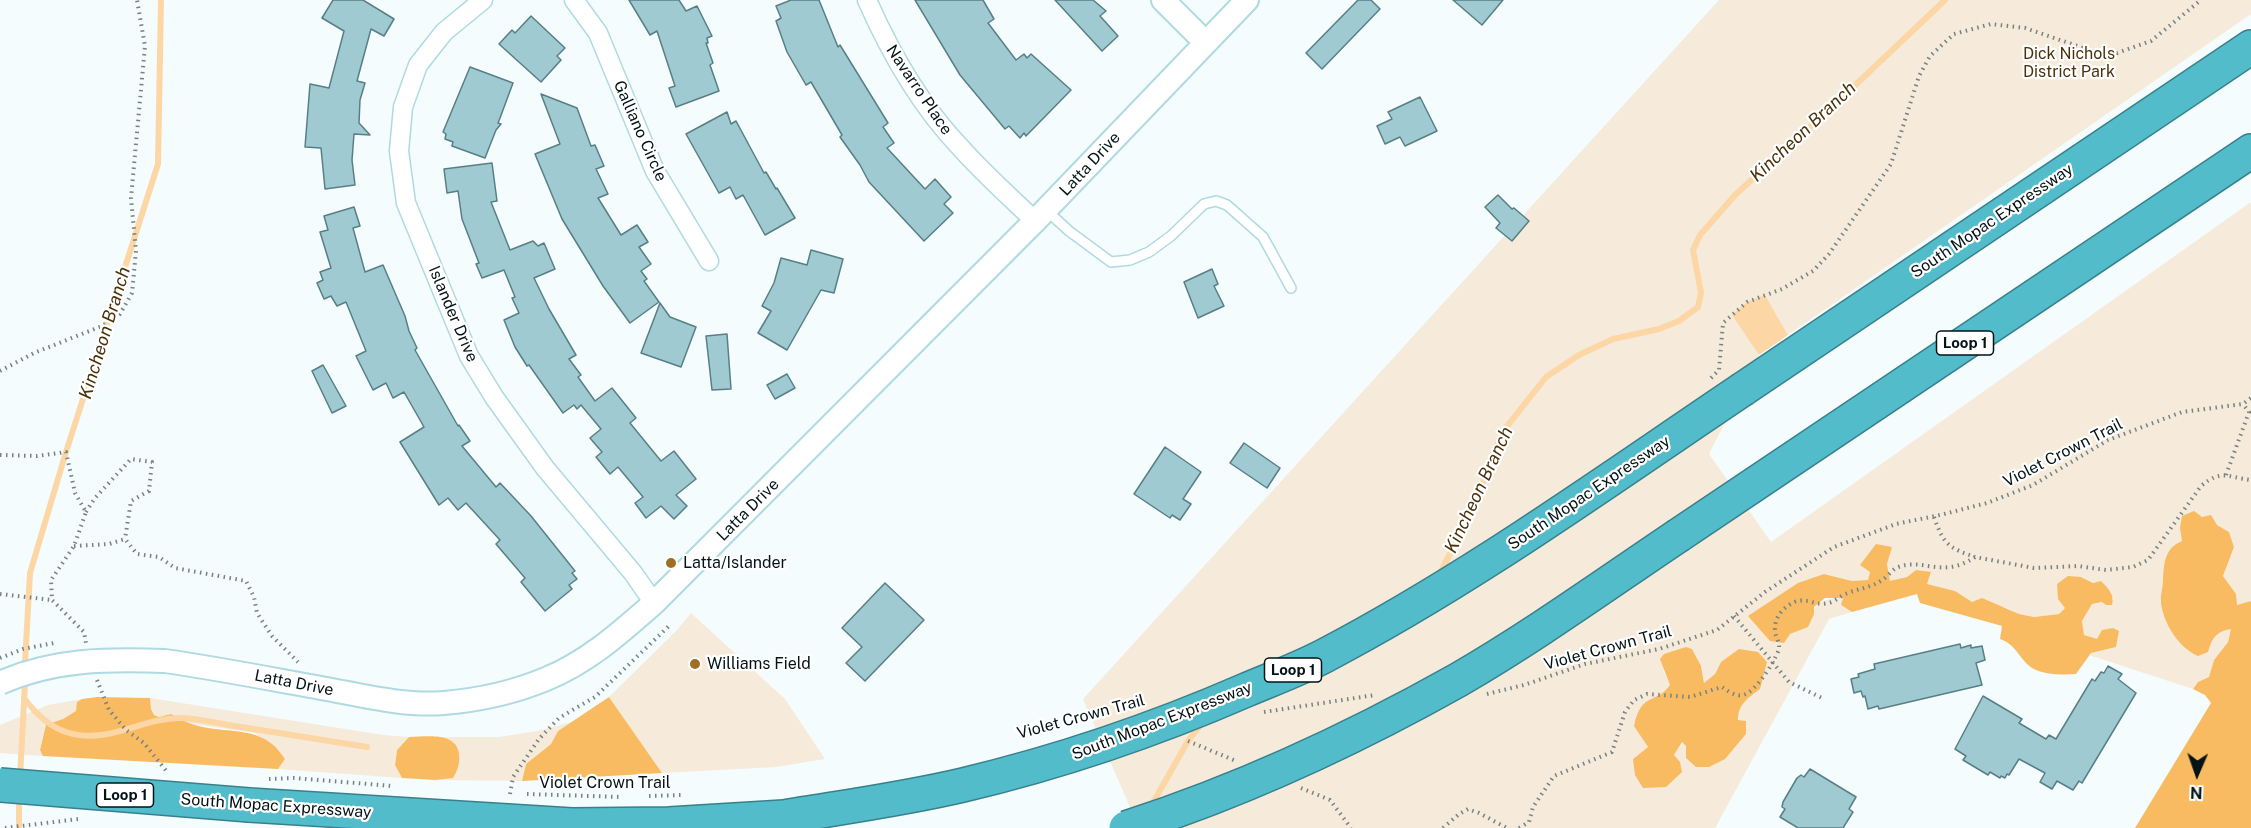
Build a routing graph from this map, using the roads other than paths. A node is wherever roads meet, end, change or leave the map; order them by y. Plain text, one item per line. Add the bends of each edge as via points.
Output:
1 (483, 0) edge
2 (574, 0) edge
3 (867, 0) edge
4 (1163, 0) edge
5 (1246, 0) edge
6 (1205, 42) junction
7 (2251, 47) edge
8 (2251, 151) edge
9 (1041, 215) junction
10 (710, 261) dead end
11 (1291, 288) dead end
12 (654, 603) junction
13 (0, 683) edge
14 (0, 785) edge
15 (1126, 828) edge

1 - 12 street, Islander Drive via 444,32 418,65 403,107 399,151 406,203 469,356 494,397 545,468
2 - 10 street, Galliano Circle via 598,33 655,171
3 - 9 street, Navarro Place via 882,33 930,110 959,146
4 - 6 street
5 - 6 street, Latta Drive
6 - 9 street, Latta Drive
7 - 14 highway, South Mopac Expressway / Loop 1, bridge via 1417,605 1322,657 1122,739 961,786 876,802 784,816 669,824 572,825 255,792
8 - 15 highway, Loop 1, bridge via 1553,620 1459,679 1357,734 1248,783
9 - 11 lane via 1111,262 1149,252 1204,204 1216,201 1227,205 1263,237
9 - 12 street, Latta Drive
12 - 13 street, Latta Drive, bridge via 610,641 548,678 492,696 443,703 393,701 165,661 76,662

